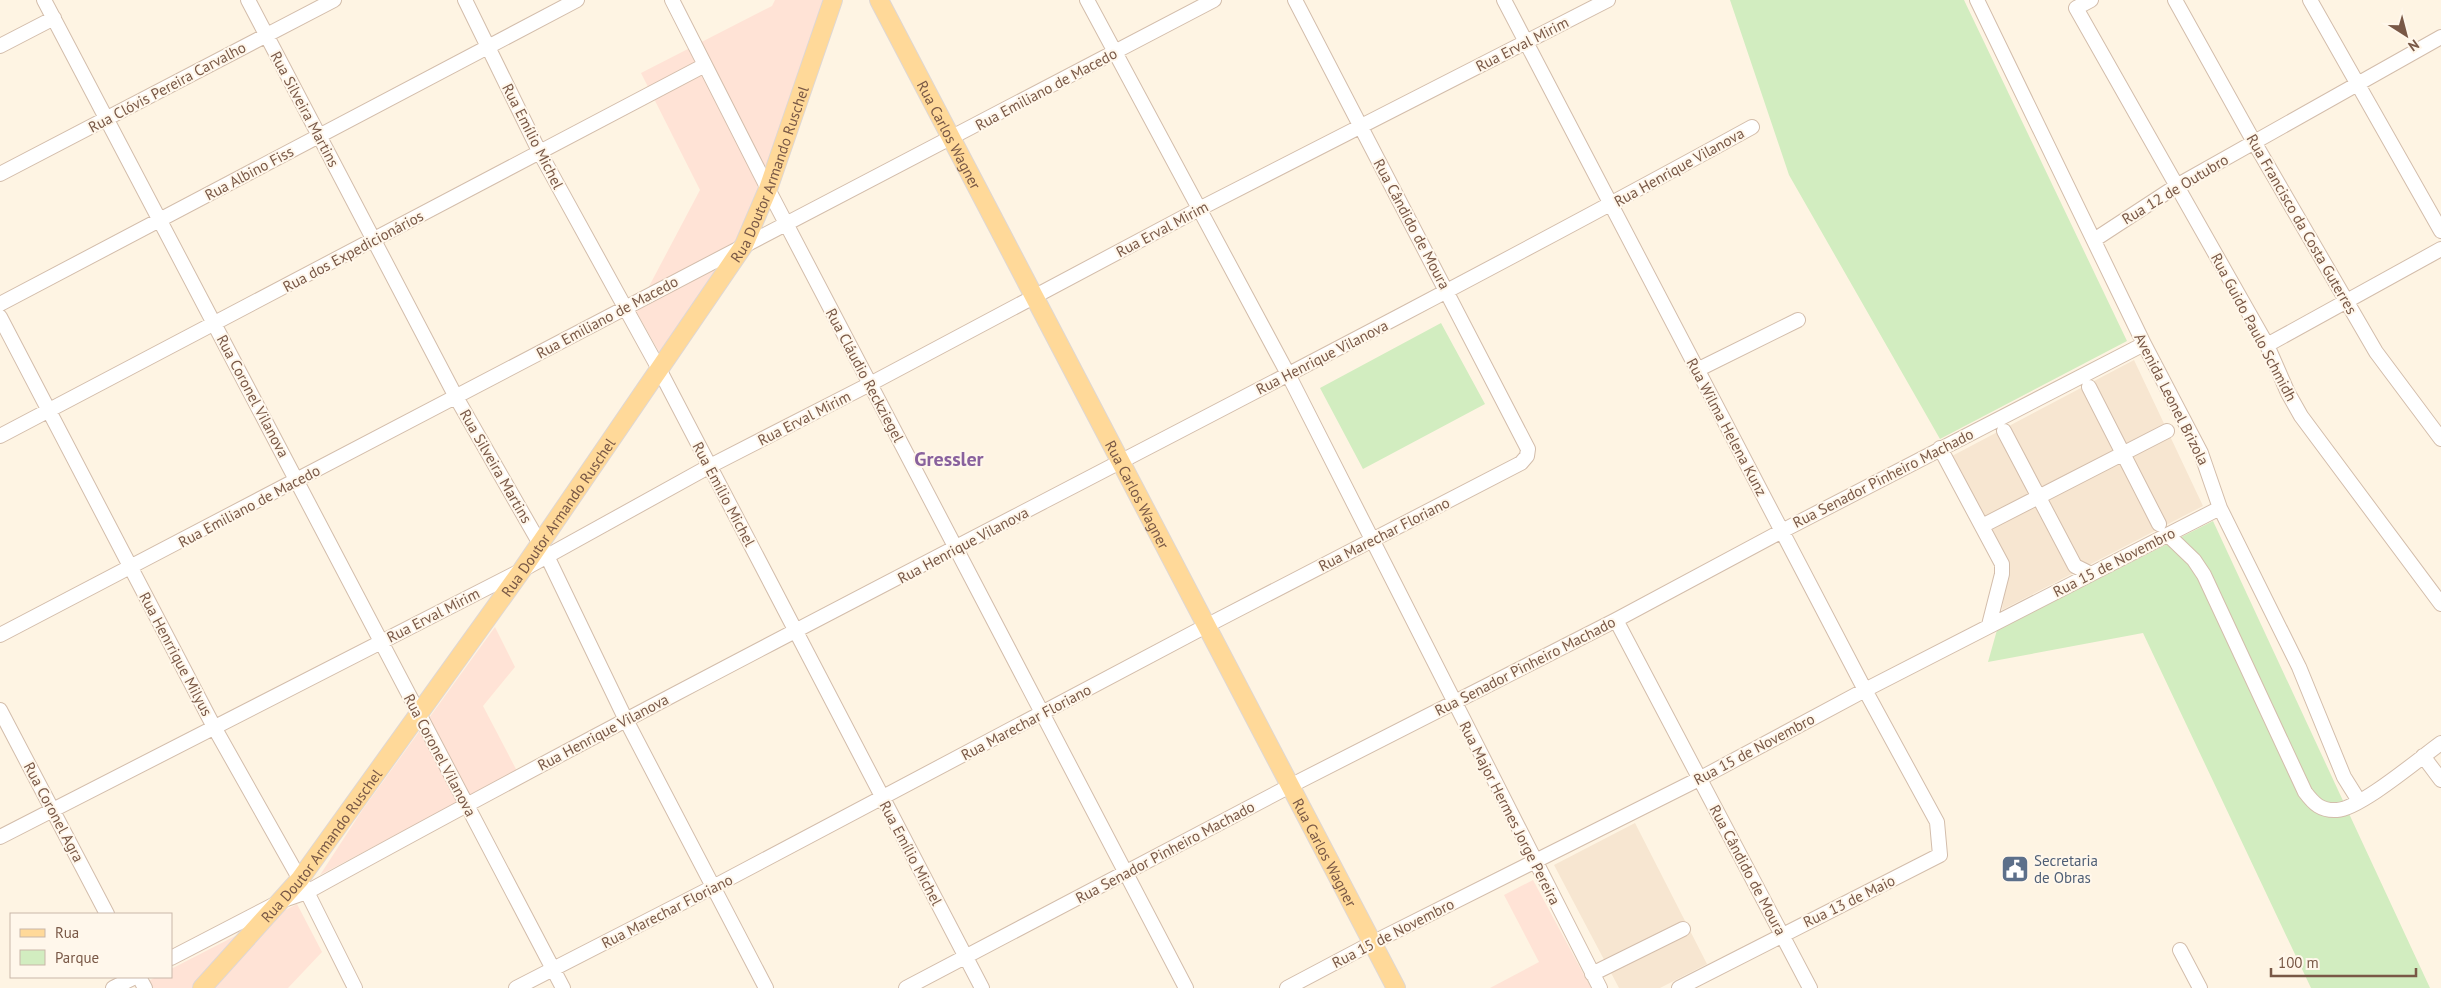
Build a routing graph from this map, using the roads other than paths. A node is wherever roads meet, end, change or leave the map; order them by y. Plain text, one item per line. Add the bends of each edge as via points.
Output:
1 (44, 0) edge
2 (248, 0) edge
3 (334, 0) edge
4 (465, 0) edge
5 (577, 0) edge
6 (672, 0) edge
7 (833, 0) edge
8 (879, 0) edge
9 (1087, 0) edge
10 (1214, 0) edge
11 (1295, 0) edge
12 (1504, 0) edge
13 (1608, 0) edge
14 (1977, 0) edge
15 (2091, 0) edge
16 (2176, 0) edge
17 (2310, 0) edge
18 (1193, 5) edge
19 (54, 18) junction
20 (266, 35) junction
21 (2441, 37) edge
22 (1526, 42) junction
23 (0, 46) edge
24 (489, 46) junction
25 (1115, 52) junction
26 (705, 65) junction
27 (2357, 84) junction
28 (106, 119) junction
29 (1361, 126) junction
30 (1752, 127) dead end
31 (319, 136) junction
32 (952, 138) junction
33 (2254, 142) junction
34 (540, 153) junction
35 (0, 174) edge
36 (2178, 185) junction
37 (768, 189) junction
38 (1611, 204) junction
39 (1199, 209) junction
40 (161, 219) junction
41 (786, 223) junction
42 (2441, 231) edge
43 (374, 240) junction
44 (2094, 240) junction
45 (744, 245) junction
46 (2441, 249) edge
47 (1448, 292) junction
48 (1034, 296) junction
49 (2347, 301) junction
50 (0, 304) edge
51 (625, 307) junction
52 (0, 318) edge
53 (1798, 320) dead end
54 (215, 324) junction
55 (2144, 344) junction
56 (2267, 345) junction
57 (659, 369) junction
58 (1698, 370) junction
59 (1288, 374) junction
60 (870, 384) junction
61 (2089, 387) dead end
62 (456, 397) junction
63 (49, 411) junction
64 (2004, 431) dead end
65 (2167, 431) dead end
66 (0, 436) edge
67 (2441, 439) edge
68 (1940, 448) junction
69 (1528, 449) joint
70 (2123, 454) junction
71 (1120, 461) junction
72 (710, 466) junction
73 (297, 481) junction
74 (2038, 496) junction
75 (2220, 508) junction
76 (1982, 526) junction
77 (2163, 529) junction
78 (1782, 530) junction
79 (1372, 540) junction
80 (956, 548) junction
81 (544, 549) junction
82 (131, 568) junction
83 (522, 570) junction
84 (2091, 574) junction
85 (2441, 604) edge
86 (1616, 620) junction
87 (1989, 625) junction
88 (1206, 626) junction
89 (796, 631) junction
90 (0, 635) edge
91 (380, 641) junction
92 (1865, 690) junction
93 (1454, 702) junction
94 (0, 710) edge
95 (418, 713) junction
96 (1042, 713) junction
97 (626, 720) junction
98 (214, 727) junction
99 (2441, 743) edge
100 (2423, 756) junction
101 (1699, 779) junction
102 (2441, 780) edge
103 (1290, 786) junction
104 (883, 799) junction
105 (2359, 801) junction
106 (467, 804) junction
107 (53, 809) junction
108 (0, 837) edge
109 (1940, 856) joint
110 (1534, 862) junction
111 (1126, 872) junction
112 (303, 885) junction
113 (713, 888) junction
114 (281, 901) junction
115 (106, 913) edge
116 (1683, 929) dead end
117 (1782, 934) junction
118 (1372, 943) junction
119 (2180, 950) dead end
120 (966, 956) junction
121 (172, 957) edge
122 (554, 968) junction
123 (1592, 974) junction
124 (133, 978) edge
125 (113, 988) edge
126 (202, 988) edge
127 (355, 988) edge
128 (516, 988) edge
129 (563, 988) edge
130 (766, 988) edge
131 (906, 988) edge
132 (982, 988) edge
133 (1186, 988) edge
134 (1287, 988) edge
135 (1396, 988) edge
136 (1600, 988) edge
137 (1679, 988) edge
138 (1810, 988) edge
139 (2200, 988) edge

1 - 19 street, Rua Coronel Vilanova
2 - 20 street, Rua Silveira Martins
3 - 20 street, Rua Clóvis Pereira Carvalho
4 - 24 street, Rua Emílio Michel
5 - 24 street, Rua Albino Fiss
6 - 26 street, Rua Cláudio Reckziegel
7 - 37 main road, Rua Doutor Armando Ruschel
8 - 32 main road, Rua Carlos Wagner
9 - 25 street, Rua Major Hermes Jorge Pereira
10 - 18 street, Rua Emiliano de Macedo
11 - 29 street, Rua Cândido de Moura
12 - 22 street, Rua Wilma Helena Kunz
13 - 22 street, Rua Erval Mirim
14 - 44 street, Avenida Leonel Brizola
15 - 36 street, Rua Guido Paulo Schmidh via 2076,8
16 - 33 street, Rua Francisco da Costa Guterres
17 - 27 street
18 - 25 street, Rua Emiliano de Macedo
19 - 23 street
19 - 28 street, Rua Coronel Vilanova
20 - 28 street, Rua Clóvis Pereira Carvalho
20 - 31 street, Rua Silveira Martins
21 - 27 street, Rua 12 de Outubro
22 - 29 street, Rua Erval Mirim
22 - 38 street, Rua Wilma Helena Kunz
24 - 31 street, Rua Albino Fiss
24 - 34 street, Rua Emílio Michel
25 - 32 street, Rua Emiliano de Macedo
25 - 39 street, Rua Major Hermes Jorge Pereira
26 - 34 street, Rua dos Expedicionários
26 - 37 street, Rua Cláudio Reckziegel
27 - 33 street, Rua 12 de Outubro
27 - 42 street
28 - 35 street, Rua Clóvis Pereira Carvalho
28 - 40 street, Rua Coronel Vilanova
29 - 39 street, Rua Erval Mirim
29 - 47 street, Rua Cândido de Moura
30 - 38 street, Rua Henrique Vilanova
31 - 40 street, Rua Albino Fiss
31 - 43 street, Rua Silveira Martins
32 - 41 street, Rua Emiliano de Macedo
32 - 48 main road, Rua Carlos Wagner
33 - 36 street, Rua 12 de Outubro
33 - 49 street, Rua Francisco da Costa Guterres
34 - 43 street, Rua dos Expedicionários
34 - 51 street, Rua Emílio Michel
36 - 44 street, Rua 12 de Outubro
36 - 56 street, Rua Guido Paulo Schmidh
37 - 41 street, Rua Cláudio Reckziegel
37 - 45 main road, Rua Doutor Armando Ruschel
38 - 47 street, Rua Henrique Vilanova
38 - 58 street, Rua Wilma Helena Kunz
39 - 48 street, Rua Erval Mirim
39 - 59 street, Rua Major Hermes Jorge Pereira
40 - 50 street, Rua Albino Fiss
40 - 54 street, Rua Coronel Vilanova
41 - 45 street, Rua Emiliano de Macedo
41 - 60 street, Rua Cláudio Reckziegel
43 - 54 street, Rua dos Expedicionários
43 - 62 street, Rua Silveira Martins
44 - 55 street, Avenida Leonel Brizola
45 - 51 street, Rua Emiliano de Macedo
45 - 57 main road, Rua Doutor Armando Ruschel
46 - 49 street
47 - 59 street, Rua Henrique Vilanova
47 - 69 street, Rua Cândido de Moura
48 - 60 street, Rua Erval Mirim
48 - 71 main road, Rua Carlos Wagner
49 - 56 street
49 - 67 street, Rua Francisco da Costa Guterres via 2376,352
51 - 57 street, Rua Emílio Michel
51 - 62 street, Rua Emiliano de Macedo
52 - 63 street, Rua Henrrique Milyus
53 - 58 street
54 - 63 street, Rua dos Expedicionários
54 - 73 street, Rua Coronel Vilanova
55 - 68 street, Rua Senador Pinheiro Machado
55 - 75 street, Avenida Leonel Brizola via 2201,453
56 - 85 street, Rua Guido Paulo Schmidh via 2301,416
57 - 72 street, Rua Emílio Michel
57 - 81 main road, Rua Doutor Armando Ruschel
58 - 78 street, Rua Wilma Helena Kunz
59 - 71 street, Rua Henrique Vilanova
59 - 79 street, Rua Major Hermes Jorge Pereira
60 - 72 street, Rua Erval Mirim
60 - 80 street, Rua Cláudio Reckziegel
61 - 70 street
62 - 73 street, Rua Emiliano de Macedo
62 - 81 street, Rua Silveira Martins
63 - 66 street, Rua dos Expedicionários
63 - 82 street, Rua Henrrique Milyus
64 - 74 street
65 - 70 street
68 - 76 street
68 - 78 street, Rua Senador Pinheiro Machado
69 - 79 street, Rua Marechar Floriano via 1521,462
70 - 74 street
70 - 77 street
71 - 80 street, Rua Henrique Vilanova
71 - 88 main road, Rua Carlos Wagner
72 - 81 street, Rua Erval Mirim
72 - 89 street, Rua Emílio Michel
73 - 82 street, Rua Emiliano de Macedo
73 - 91 street, Rua Coronel Vilanova
74 - 76 street
74 - 84 street via 2075,566
75 - 77 street, Rua 15 de Novembro
75 - 105 street, Avenida Leonel Brizola via 2299,667 2344,777
76 - 87 street via 2002,564
77 - 84 street, Rua 15 de Novembro
77 - 105 street via 2194,560 2204,575 2305,792 2315,805 2325,809 2339,810
78 - 86 street, Rua Senador Pinheiro Machado
78 - 92 street, Rua Wilma Helena Kunz
79 - 88 street, Rua Marechar Floriano
79 - 93 street, Rua Major Hermes Jorge Pereira
80 - 89 street, Rua Henrique Vilanova
80 - 96 street, Rua Cláudio Reckziegel
81 - 83 main road, Rua Doutor Armando Ruschel
81 - 97 street, Rua Silveira Martins
82 - 90 street, Rua Emiliano de Macedo
82 - 98 street, Rua Henrrique Milyus
83 - 91 street, Rua Erval Mirim
83 - 95 main road, Rua Doutor Armando Ruschel
84 - 87 street, Rua 15 de Novembro
86 - 93 street, Rua Senador Pinheiro Machado
86 - 101 street, Rua Cândido de Moura
87 - 92 street, Rua 15 de Novembro
88 - 96 street, Rua Marechar Floriano
88 - 103 main road, Rua Carlos Wagner
89 - 97 street, Rua Henrique Vilanova
89 - 104 street, Rua Emílio Michel
91 - 95 street, Rua Coronel Vilanova
91 - 98 street, Rua Erval Mirim
92 - 101 street, Rua 15 de Novembro
92 - 109 street, Rua Wilma Helena Kunz via 1937,822
93 - 103 street, Rua Senador Pinheiro Machado
93 - 110 street, Rua Major Hermes Jorge Pereira
94 - 107 street, Rua Coronel Agra
95 - 106 street, Rua Coronel Vilanova
95 - 112 main road, Rua Doutor Armando Ruschel
96 - 104 street, Rua Marechar Floriano
96 - 111 street, Rua Cláudio Reckziegel
97 - 106 street, Rua Henrique Vilanova
97 - 113 street, Rua Silveira Martins
98 - 107 street, Rua Erval Mirim
98 - 112 street, Rua Henrrique Milyus
99 - 100 street
100 - 102 street
100 - 105 street
101 - 110 street, Rua 15 de Novembro
101 - 117 street, Rua Cândido de Moura
103 - 111 street, Rua Senador Pinheiro Machado
103 - 118 main road, Rua Carlos Wagner
104 - 113 street, Rua Marechar Floriano
104 - 120 street, Rua Emílio Michel
106 - 112 street, Rua Henrique Vilanova
106 - 122 street, Rua Coronel Vilanova
107 - 108 street, Rua Erval Mirim
107 - 115 street, Rua Coronel Agra
109 - 117 street, Rua 13 de Maio
110 - 118 street, Rua 15 de Novembro
110 - 123 street, Rua Major Hermes Jorge Pereira
111 - 120 street, Rua Senador Pinheiro Machado
111 - 133 street, Rua Cláudio Reckziegel
112 - 114 main road, Rua Doutor Armando Ruschel
112 - 127 street, Rua Henrrique Milyus
113 - 122 street, Rua Marechar Floriano
113 - 130 street, Rua Silveira Martins
114 - 121 street
114 - 126 main road, Rua Doutor Armando Ruschel
116 - 123 street
117 - 137 street, Rua 13 de Maio
117 - 138 street, Rua Cândido de Moura
118 - 134 street, Rua 15 de Novembro
118 - 135 main road, Rua Carlos Wagner
119 - 139 street
120 - 131 street, Rua Senador Pinheiro Machado
120 - 132 street, Rua Emílio Michel
122 - 128 street, Rua Marechar Floriano
122 - 129 street, Rua Coronel Vilanova
123 - 136 street, Rua Major Hermes Jorge Pereira
124 - 125 street

